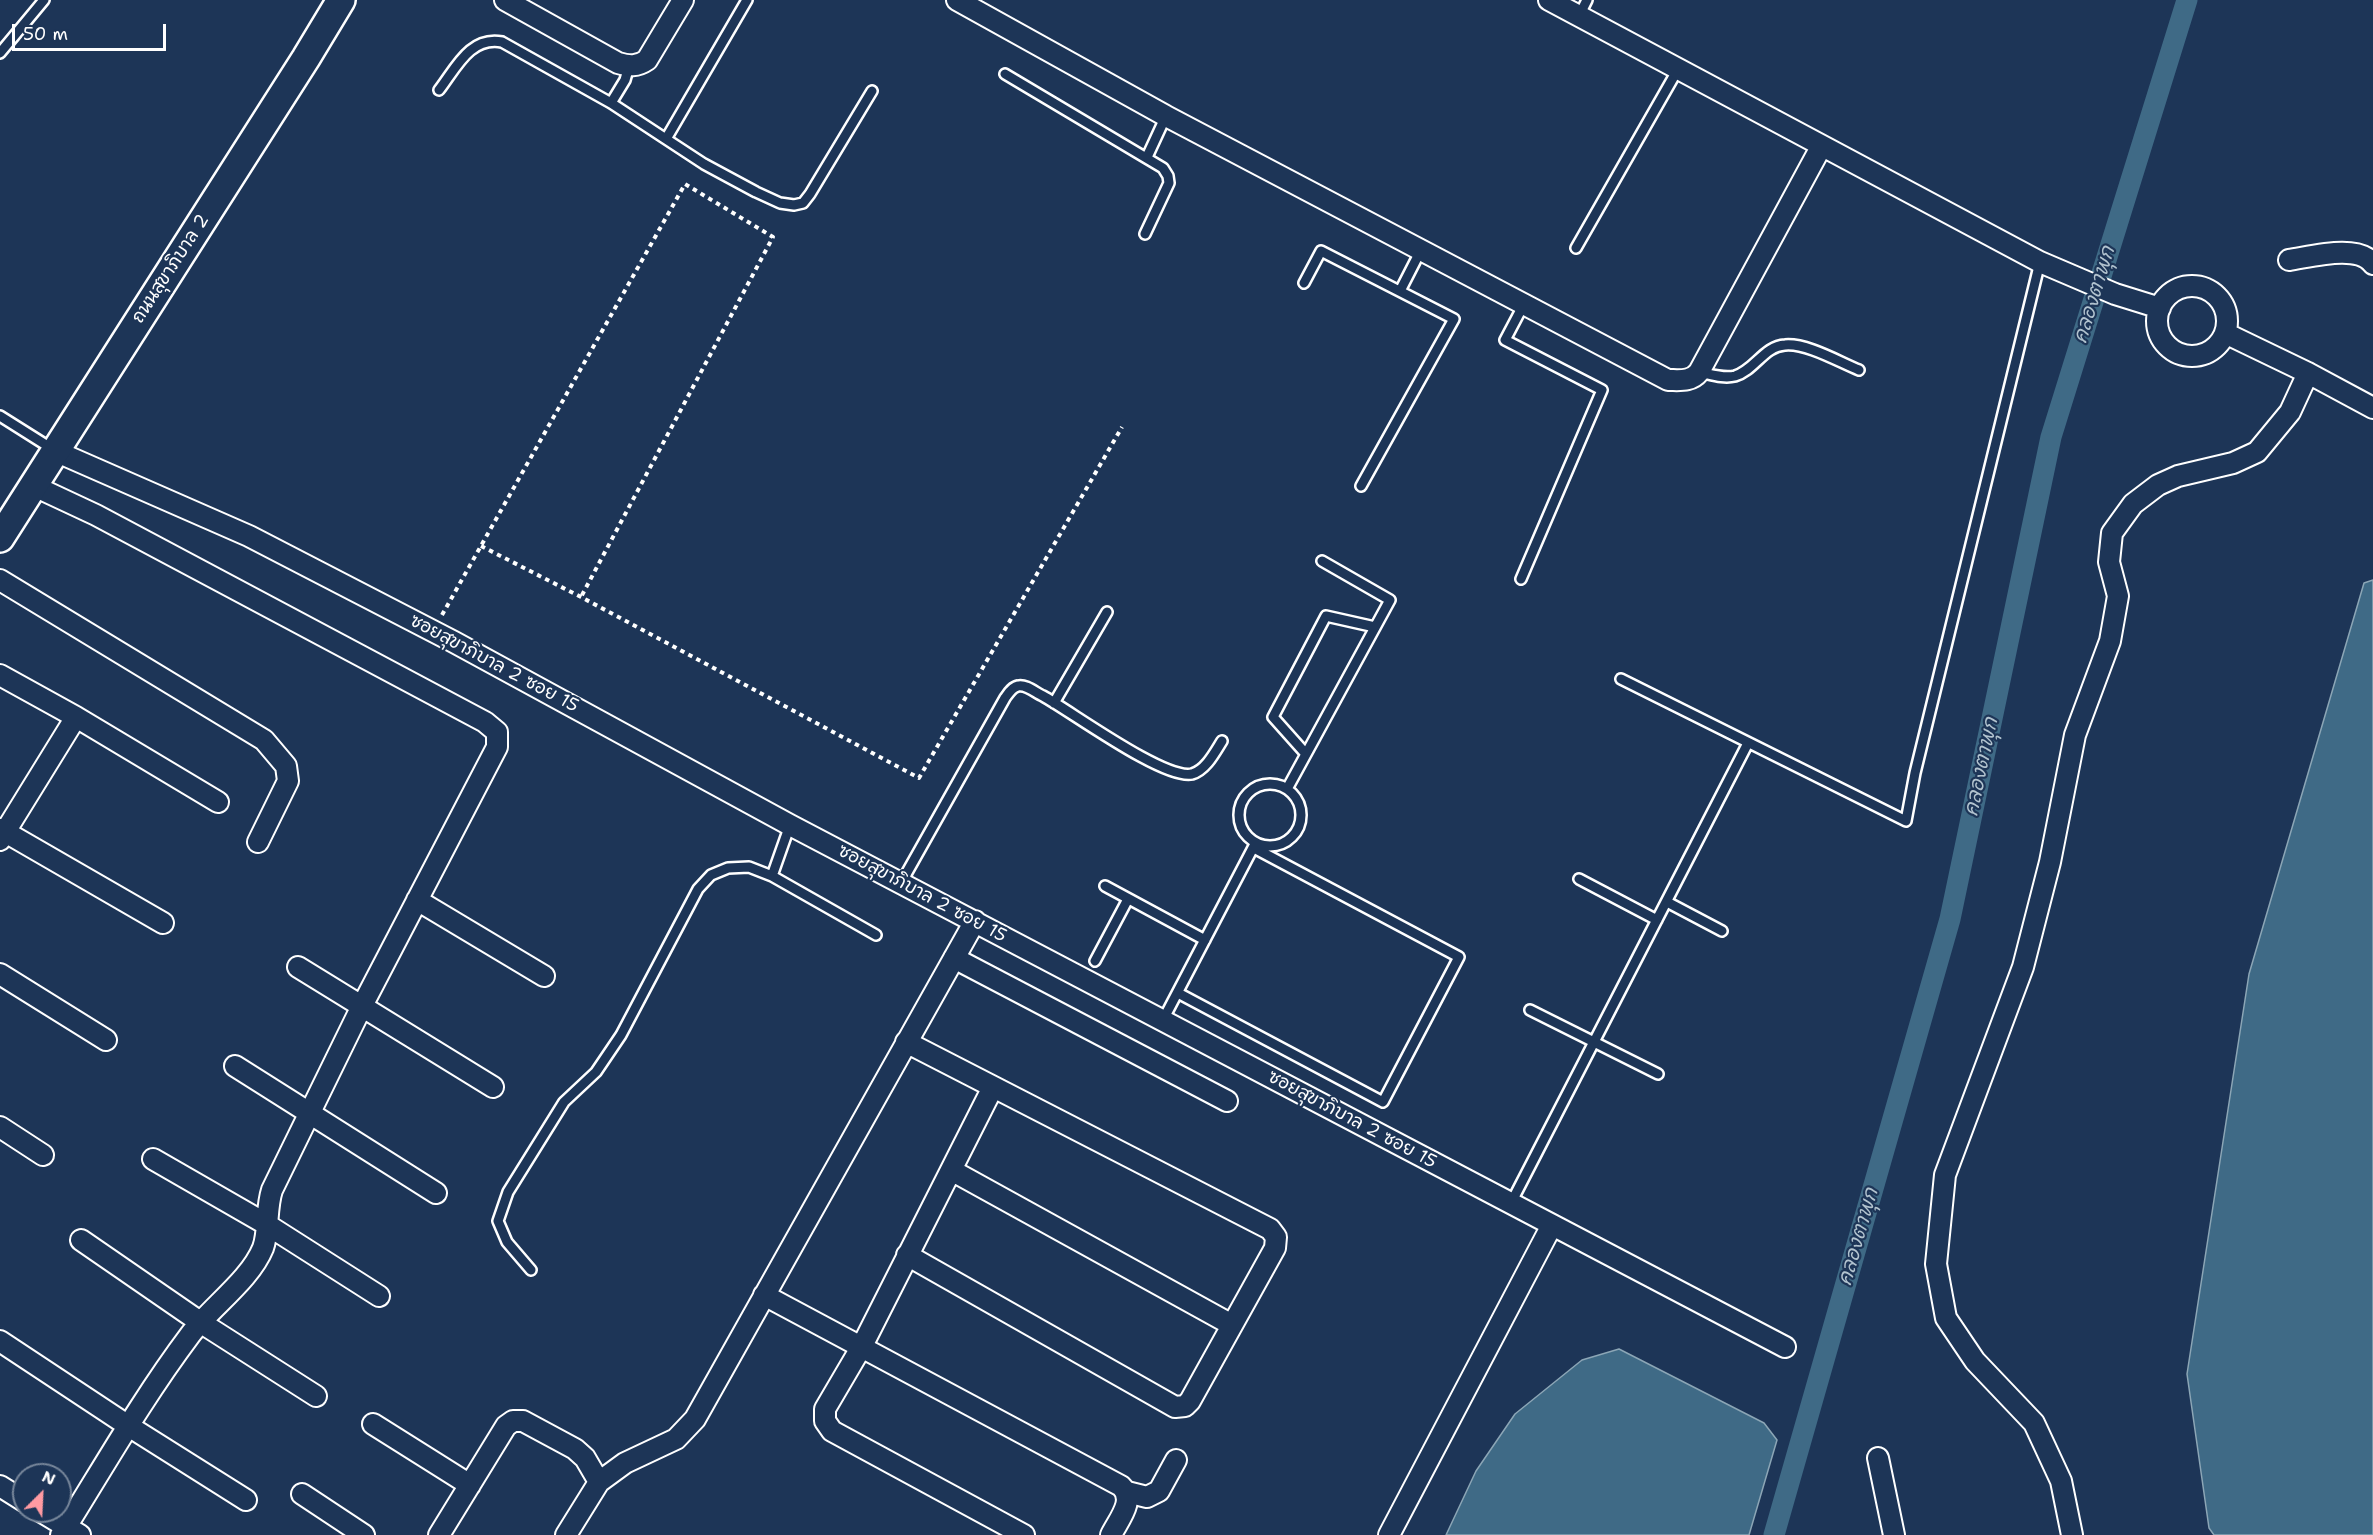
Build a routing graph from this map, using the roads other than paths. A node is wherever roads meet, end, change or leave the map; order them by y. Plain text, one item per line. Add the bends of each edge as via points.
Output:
1 (44, 0) edge
2 (341, 0) edge
3 (505, 0) edge
4 (683, 0) edge
5 (747, 0) edge
6 (957, 0) edge
7 (1549, 0) edge
8 (1583, 8) edge
9 (0, 53) edge
10 (629, 66) junction
11 (1677, 71) junction
12 (1005, 74) dead end
13 (439, 90) dead end
14 (872, 91) dead end
15 (611, 103) junction
16 (1167, 116) junction
17 (666, 139) junction
18 (1821, 147) junction
19 (1147, 157) junction
20 (1145, 234) dead end
21 (1576, 248) dead end
22 (1421, 250) junction
23 (2289, 260) dead end
24 (2040, 262) junction
25 (2373, 264) edge
26 (1304, 284) dead end
27 (1400, 291) junction
28 (1524, 304) junction
29 (2160, 308) junction
30 (2225, 333) junction
31 (1859, 370) dead end
32 (1699, 372) junction
33 (2308, 373) junction
34 (2373, 408) edge
35 (0, 416) edge
36 (55, 451) junction
37 (34, 486) junction
38 (1361, 486) dead end
39 (7, 523) edge
40 (1322, 561) dead end
41 (1521, 579) dead end
42 (0, 580) edge
43 (1107, 612) dead end
44 (1376, 627) junction
45 (0, 675) edge
46 (1621, 679) dead end
47 (1054, 703) junction
48 (76, 717) junction
49 (1222, 741) dead end
50 (1748, 743) junction
51 (1306, 754) junction
52 (1287, 789) junction
53 (218, 802) dead end
54 (790, 825) junction
55 (2, 834) edge
56 (258, 843) dead end
57 (1255, 846) junction
58 (772, 876) junction
59 (1579, 879) dead end
60 (901, 883) junction
61 (1105, 886) dead end
62 (1128, 899) junction
63 (417, 900) junction
64 (1667, 902) junction
65 (1657, 920) junction
66 (975, 921) junction
67 (163, 923) dead end
68 (1722, 932) dead end
69 (876, 935) dead end
70 (1205, 940) junction
71 (954, 958) junction
72 (1095, 961) dead end
73 (298, 967) dead end
74 (0, 974) edge
75 (544, 976) dead end
76 (1178, 993) junction
77 (362, 1006) junction
78 (1530, 1010) dead end
79 (1163, 1020) junction
80 (106, 1040) dead end
81 (906, 1042) junction
82 (1594, 1042) junction
83 (235, 1066) dead end
84 (1658, 1074) dead end
85 (494, 1087) dead end
86 (993, 1087) junction
87 (1227, 1101) dead end
88 (309, 1114) junction
89 (0, 1127) edge
90 (44, 1155) dead end
91 (153, 1159) dead end
92 (951, 1170) junction
93 (436, 1192) dead end
94 (1511, 1203) junction
95 (266, 1224) junction
96 (1552, 1225) junction
97 (81, 1240) dead end
98 (907, 1255) junction
99 (531, 1270) dead end
100 (764, 1295) junction
101 (378, 1296) dead end
102 (200, 1322) junction
103 (1232, 1325) junction
104 (0, 1341) edge
105 (862, 1346) junction
106 (1785, 1347) dead end
107 (316, 1396) dead end
108 (373, 1424) dead end
109 (128, 1425) junction
110 (1878, 1458) dead end
111 (1176, 1460) dead end
112 (599, 1482) junction
113 (470, 1485) junction
114 (1127, 1492) junction
115 (302, 1494) dead end
116 (246, 1500) dead end
117 (57, 1523) edge
118 (69, 1532) edge
119 (364, 1535) edge
120 (440, 1535) edge
121 (566, 1535) edge
122 (1024, 1535) edge
123 (1111, 1535) edge
124 (1389, 1535) edge
125 (1894, 1535) edge
126 (2072, 1535) edge

1 - 9 lane
2 - 36 street, ถนนสุขาภิบาล 2
3 - 10 street
4 - 10 street via 647,60
5 - 17 lane
6 - 16 street
7 - 8 street
8 - 11 street
10 - 15 lane
11 - 18 street
11 - 21 lane
12 - 19 lane
13 - 15 lane via 469,51 480,42 491,40 502,42
14 - 17 lane via 803,203 780,203 756,192
15 - 17 lane
16 - 19 lane
16 - 22 street
18 - 24 street
18 - 32 street
19 - 20 lane via 1163,168 1169,183
22 - 27 lane
22 - 28 street
23 - 25 street via 2345,252 2359,254
24 - 29 street via 2115,294
24 - 50 lane via 1906,821
26 - 27 lane via 1321,250
27 - 38 lane via 1454,319
28 - 32 street via 1668,380 1685,380
28 - 41 lane via 1505,340 1602,390
29 - 30 street via 2175,290 2199,286 2220,299 2227,321
29 - 30 street via 2159,332 2174,351 2198,355 2219,344
30 - 33 street
31 - 32 lane via 1797,345 1782,345 1735,376
33 - 34 street
33 - 126 street via 2289,412 2257,452 2158,485 2133,504 2112,533 2109,562 2118,596 2110,641 2075,735 2050,862 2023,967 1945,1175 1936,1264 1946,1318 1974,1361 2034,1423 2061,1481
35 - 36 lane
36 - 37 street, ถนนสุขาภิบาล 2
36 - 54 street, ซอยสุขาภิบาล 2 ซอย 15 via 249,536
37 - 39 street, ถนนสุขาภิบาล 2
37 - 63 street via 138,537 485,722 497,732 497,747
40 - 44 lane via 1390,600
42 - 56 street via 264,740 285,766 288,781
43 - 47 lane
44 - 51 lane
44 - 51 lane via 1326,616 1273,717
45 - 48 street
46 - 50 lane
47 - 49 lane via 1154,764 1174,772 1191,774 1201,769
47 - 60 lane via 1025,687 1011,690
48 - 53 street
48 - 55 street
50 - 64 lane
51 - 52 lane
52 - 57 lane via 1299,804 1300,824 1296,833 1280,845
52 - 57 lane via 1268,784 1258,786 1242,800 1242,831
54 - 58 lane
54 - 60 street, ซอยสุขาภิบาล 2 ซอย 15
55 - 67 street
57 - 70 lane
57 - 76 lane via 1459,957 1383,1102
58 - 69 lane
58 - 99 lane via 749,867 728,868 711,875 698,889 621,1035 596,1072 564,1102 508,1192 498,1221 507,1242
59 - 65 lane
60 - 66 street, ซอยสุขาภิบาล 2 ซอย 15
61 - 62 lane
62 - 70 lane
62 - 72 lane
63 - 75 street
63 - 77 street
64 - 65 lane
64 - 68 lane
65 - 82 lane
66 - 71 street
66 - 79 street, ซอยสุขาภิบาล 2 ซอย 15
70 - 76 lane
71 - 81 street
71 - 87 street
73 - 77 street
74 - 80 street
76 - 79 lane
77 - 85 street
77 - 88 street
78 - 82 lane
79 - 94 street, ซอยสุขาภิบาล 2 ซอย 15
81 - 86 street
81 - 100 street
82 - 84 lane
82 - 94 lane
83 - 88 street
86 - 92 street
86 - 103 street via 1270,1229 1276,1237 1275,1248
88 - 93 street
88 - 95 street via 272,1190
89 - 90 street
91 - 95 street
92 - 98 street
92 - 103 street
94 - 96 street, ซอยสุขาภิบาล 2 ซอย 15
95 - 101 street
95 - 102 street via 263,1248 241,1281
96 - 106 street, ซอยสุขาภิบาล 2 ซอย 15
96 - 124 street
97 - 102 street
98 - 103 street via 1175,1407 1190,1401
98 - 105 street
100 - 105 street
100 - 112 street via 695,1419 676,1439 625,1463
102 - 107 street
102 - 109 street
104 - 109 street
105 - 114 street
105 - 122 street via 825,1409 825,1421 832,1431
108 - 113 street
109 - 116 street
109 - 118 street
110 - 125 street
111 - 114 street via 1159,1491 1147,1497
112 - 113 street via 575,1449 523,1421 513,1421 506,1426
112 - 121 street
113 - 120 street
114 - 123 street via 1128,1501
115 - 119 street
117 - 118 street

